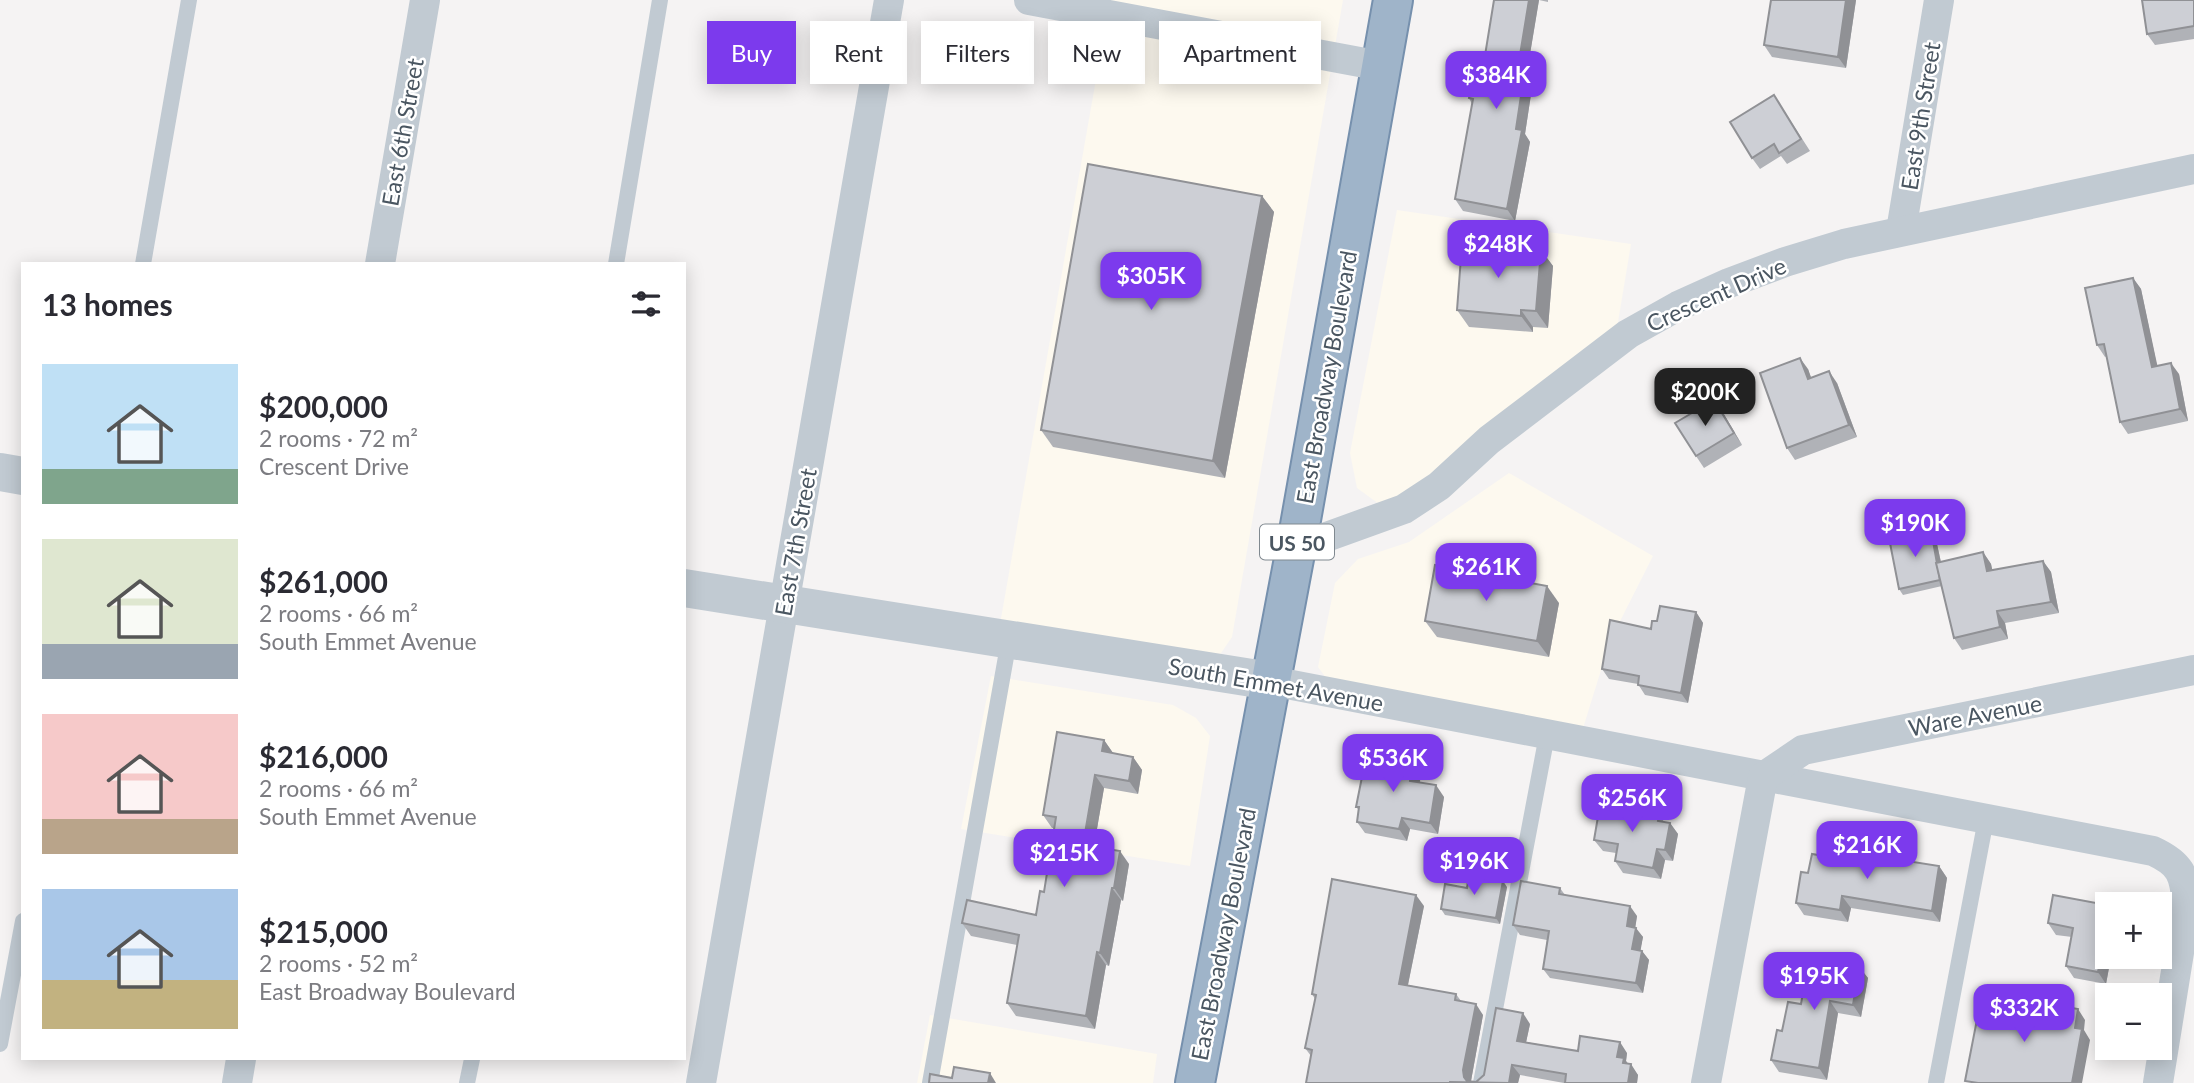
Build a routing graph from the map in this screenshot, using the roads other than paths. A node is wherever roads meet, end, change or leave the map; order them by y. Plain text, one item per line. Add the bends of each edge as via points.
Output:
1 (189, 0) edge
2 (425, 0) edge
3 (660, 0) edge
4 (889, 0) edge
5 (1029, 0) edge
6 (1393, 0) edge
7 (1939, 0) edge
8 (1115, 8) edge
9 (1381, 66) junction
10 (2194, 169) edge
11 (1901, 231) junction
12 (143, 262) edge
13 (380, 262) edge
14 (615, 262) edge
15 (0, 472) edge
16 (21, 476) edge
17 (1296, 548) junction
18 (686, 588) edge
19 (784, 604) junction
20 (1009, 640) junction
21 (2194, 670) edge
22 (1272, 681) junction
23 (1547, 735) junction
24 (1763, 778) junction
25 (1986, 819) junction
26 (21, 932) edge
27 (0, 1044) edge
28 (241, 1060) edge
29 (472, 1060) edge
30 (237, 1083) edge
31 (467, 1083) edge
32 (701, 1083) edge
33 (930, 1083) edge
34 (1195, 1083) edge
35 (1481, 1083) edge
36 (1706, 1083) edge
37 (1937, 1083) edge
38 (2158, 1083) edge

1 - 12 lane
2 - 13 street, East 6th Street
3 - 14 lane
4 - 19 street, East 7th Street
5 - 8 street
6 - 9 highway, East Broadway Boulevard / US 50
7 - 11 street, East 9th Street
8 - 9 street
9 - 17 highway, East Broadway Boulevard / US 50
10 - 11 street, Crescent Drive
11 - 17 street, Crescent Drive via 1785,262 1678,306 1628,334 1404,509
15 - 16 street
17 - 22 highway, East Broadway Boulevard / US 50
18 - 19 street, South Emmet Avenue
19 - 20 street, South Emmet Avenue
19 - 32 street, East 7th Street
20 - 22 street, South Emmet Avenue
20 - 33 lane
21 - 24 street, Ware Avenue via 1803,750
22 - 23 street, South Emmet Avenue
22 - 34 highway, East Broadway Boulevard / US 50
23 - 24 street, South Emmet Avenue
23 - 35 lane
24 - 25 street, South Emmet Avenue
24 - 36 street
25 - 37 lane
25 - 38 street, South Emmet Avenue via 2153,851 2172,859 2185,877 2187,903
26 - 27 lane
28 - 30 street
29 - 31 lane

